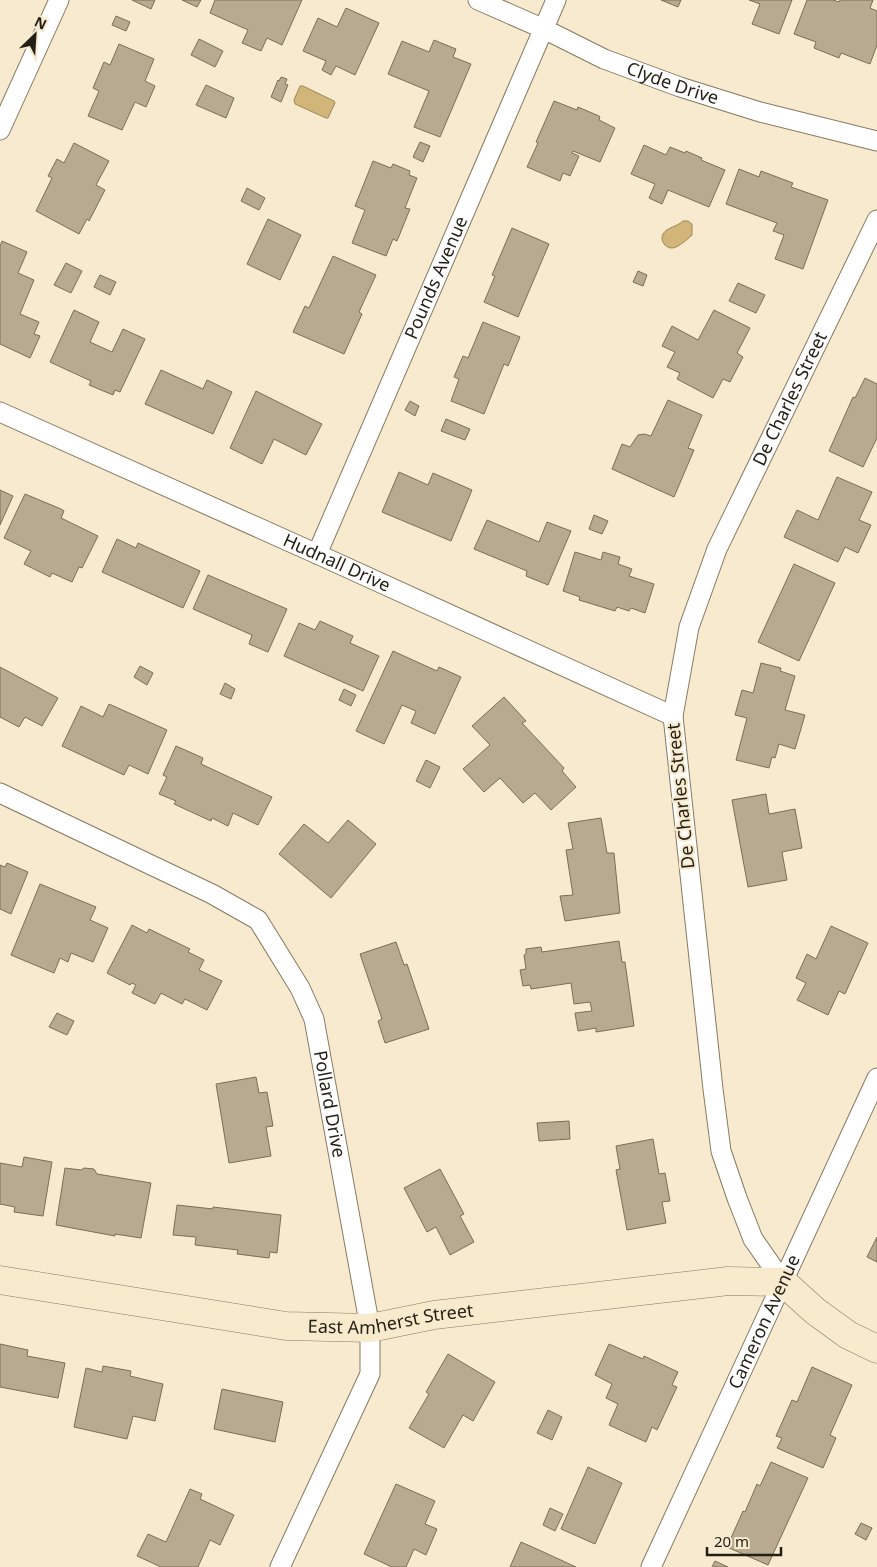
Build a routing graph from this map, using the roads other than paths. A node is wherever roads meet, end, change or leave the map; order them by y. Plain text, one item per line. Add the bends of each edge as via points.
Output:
1 (59, 0) edge
2 (478, 0) edge
3 (556, 0) edge
4 (544, 29) junction
5 (0, 130) edge
6 (877, 141) edge
7 (877, 220) edge
8 (0, 412) edge
9 (317, 554) junction
10 (673, 716) junction
11 (0, 793) edge
12 (877, 1078) edge
13 (0, 1280) edge
14 (783, 1282) junction
15 (370, 1328) junction
16 (877, 1349) edge
17 (280, 1567) edge
18 (651, 1567) edge

1 - 5 street
2 - 4 street, Clyde Drive
3 - 4 street, Pounds Avenue
4 - 6 street, Clyde Drive via 604,59 680,87 760,112
4 - 9 street, Pounds Avenue
7 - 10 street, De Charles Street via 716,549 689,627
8 - 9 street, Hudnall Drive
9 - 10 street, Hudnall Drive
10 - 14 street, De Charles Street via 722,1151 753,1239
11 - 15 street, Pollard Drive via 212,894 258,920 300,988 314,1019
12 - 14 street, Cameron Avenue
13 - 15 street, East Amherst Street via 286,1326
14 - 15 street, East Amherst Street via 728,1281 434,1315
14 - 16 street, De Charles Street via 815,1311
14 - 18 street, Cameron Avenue
15 - 17 street, Pollard Drive via 370,1374

